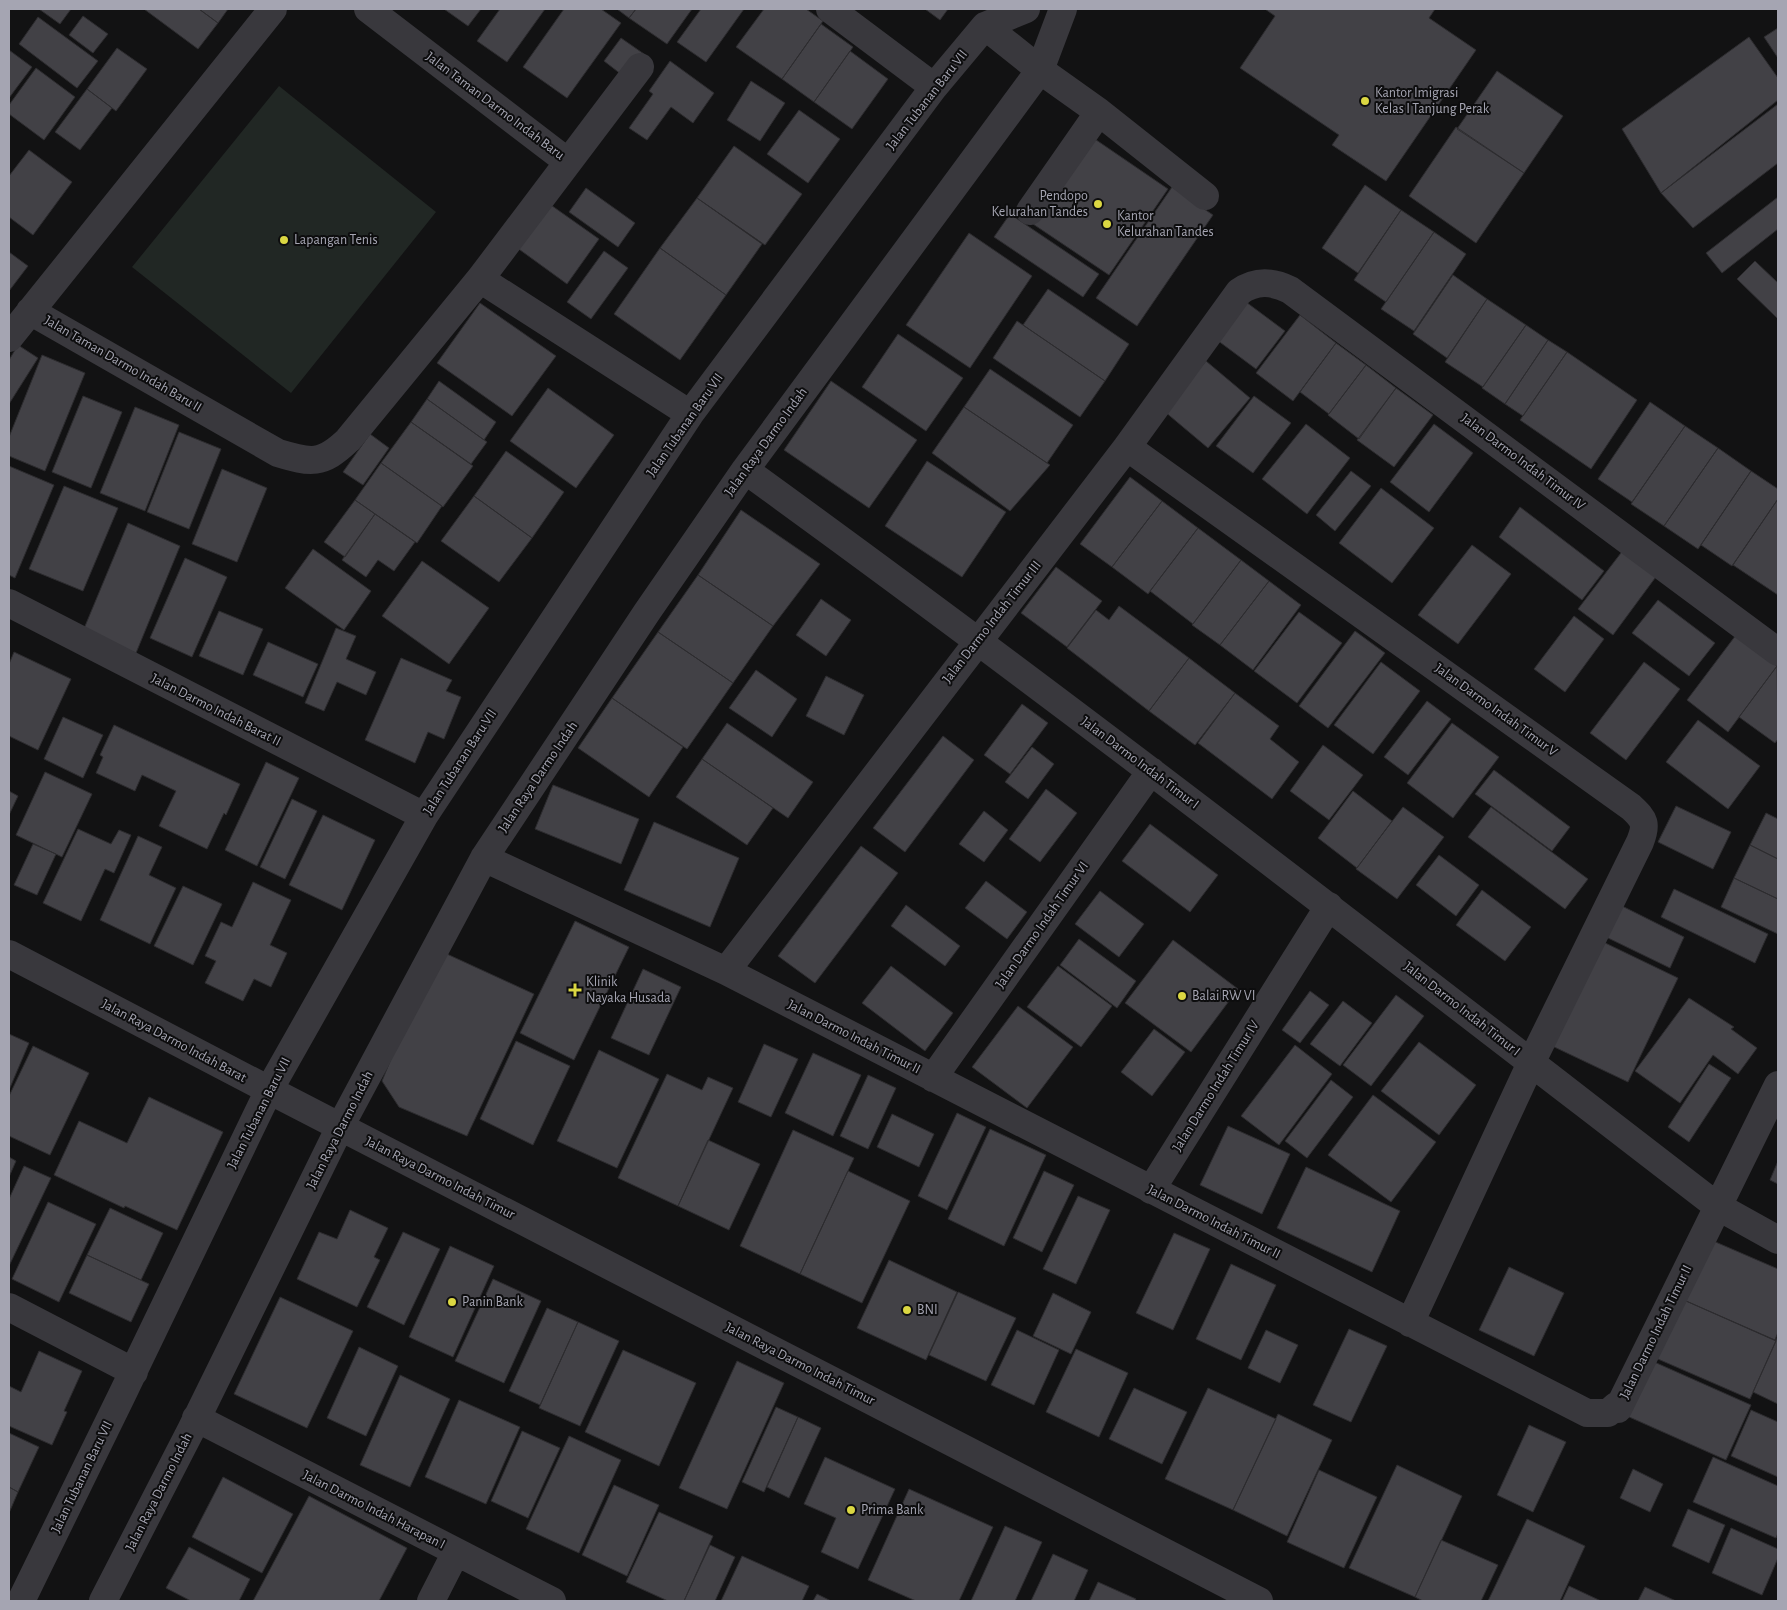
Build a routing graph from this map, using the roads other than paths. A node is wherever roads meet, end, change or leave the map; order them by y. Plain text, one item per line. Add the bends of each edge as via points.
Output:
1 (272, 9) edge
2 (368, 9) edge
3 (830, 9) edge
4 (1026, 9) edge
5 (1063, 9) edge
6 (985, 26) junction
7 (640, 67) dead end
8 (1040, 70) junction
9 (934, 87) junction
10 (1099, 112) junction
11 (568, 162) junction
12 (1205, 196) dead end
13 (1030, 211) dead end
14 (480, 279) junction
15 (1263, 282) joint
16 (30, 311) junction
17 (9, 338) edge
18 (690, 414) junction
19 (1127, 447) junction
20 (744, 470) junction
21 (9, 603) edge
22 (978, 640) junction
23 (1778, 652) edge
24 (1151, 771) junction
25 (424, 816) junction
26 (484, 858) junction
27 (1330, 906) junction
28 (9, 954) edge
29 (726, 971) junction
30 (1531, 1063) junction
31 (934, 1078) junction
32 (1778, 1085) edge
33 (269, 1090) junction
34 (340, 1127) junction
35 (1151, 1190) junction
36 (1718, 1206) junction
37 (1778, 1240) edge
38 (9, 1307) edge
39 (1410, 1323) junction
40 (134, 1372) junction
41 (196, 1418) junction
42 (456, 1552) junction
43 (21, 1601) edge
44 (103, 1601) edge
45 (431, 1601) edge
46 (552, 1601) edge
47 (1259, 1601) edge

1 - 16 street, Jalan Taman Darmo Indah Baru II
2 - 11 street, Jalan Taman Darmo Indah Baru
3 - 9 street
4 - 6 street, Jalan Tubanan Baru VII
5 - 8 street, Jalan Raya Darmo Indah
6 - 8 street
6 - 9 street, Jalan Tubanan Baru VII
7 - 11 street
8 - 10 street
8 - 20 street, Jalan Raya Darmo Indah
9 - 18 street, Jalan Tubanan Baru VII
10 - 12 street
10 - 13 street
11 - 14 street, Jalan Taman Darmo Indah Baru
14 - 16 street, Jalan Taman Darmo Indah Baru II via 348,440 321,460 300,460 278,453
14 - 18 street
15 - 19 street, Jalan Darmo Indah Timur III via 1239,292
15 - 23 street, Jalan Darmo Indah Timur IV via 1290,290
16 - 17 street
18 - 25 street, Jalan Tubanan Baru VII
19 - 22 street, Jalan Darmo Indah Timur III
19 - 30 street, Jalan Darmo Indah Timur V via 1641,816 1644,825 1640,842
20 - 22 street, Jalan Darmo Indah Timur I
20 - 26 street, Jalan Raya Darmo Indah
21 - 25 street, Jalan Darmo Indah Barat II
22 - 24 street, Jalan Darmo Indah Timur I
22 - 29 street, Jalan Darmo Indah Timur III
24 - 27 street, Jalan Darmo Indah Timur I
24 - 31 street, Jalan Darmo Indah Timur VI
25 - 33 street, Jalan Tubanan Baru VII
26 - 29 street, Jalan Darmo Indah Timur II
26 - 34 street, Jalan Raya Darmo Indah
27 - 30 street, Jalan Darmo Indah Timur I
27 - 35 street, Jalan Darmo Indah Timur IV
28 - 33 street, Jalan Raya Darmo Indah Barat
29 - 31 street, Jalan Darmo Indah Timur II
30 - 36 street, Jalan Darmo Indah Timur I
30 - 39 street, Jalan Darmo Indah Timur I
31 - 35 street, Jalan Darmo Indah Timur II
32 - 36 street, Jalan Darmo Indah Timur II
33 - 34 street, Jalan Raya Darmo Indah Barat
33 - 40 street, Jalan Tubanan Baru VII
34 - 41 street, Jalan Raya Darmo Indah
34 - 47 street, Jalan Raya Darmo Indah Timur
35 - 39 street, Jalan Darmo Indah Timur II
36 - 37 street, Jalan Darmo Indah Timur I
36 - 39 street, Jalan Darmo Indah Timur II via 1618,1408 1616,1406 1608,1413 1586,1413
38 - 40 street
40 - 43 street, Jalan Tubanan Baru VII
41 - 42 street, Jalan Darmo Indah Harapan I
41 - 44 street, Jalan Raya Darmo Indah
42 - 45 street
42 - 46 street, Jalan Darmo Indah Harapan I

